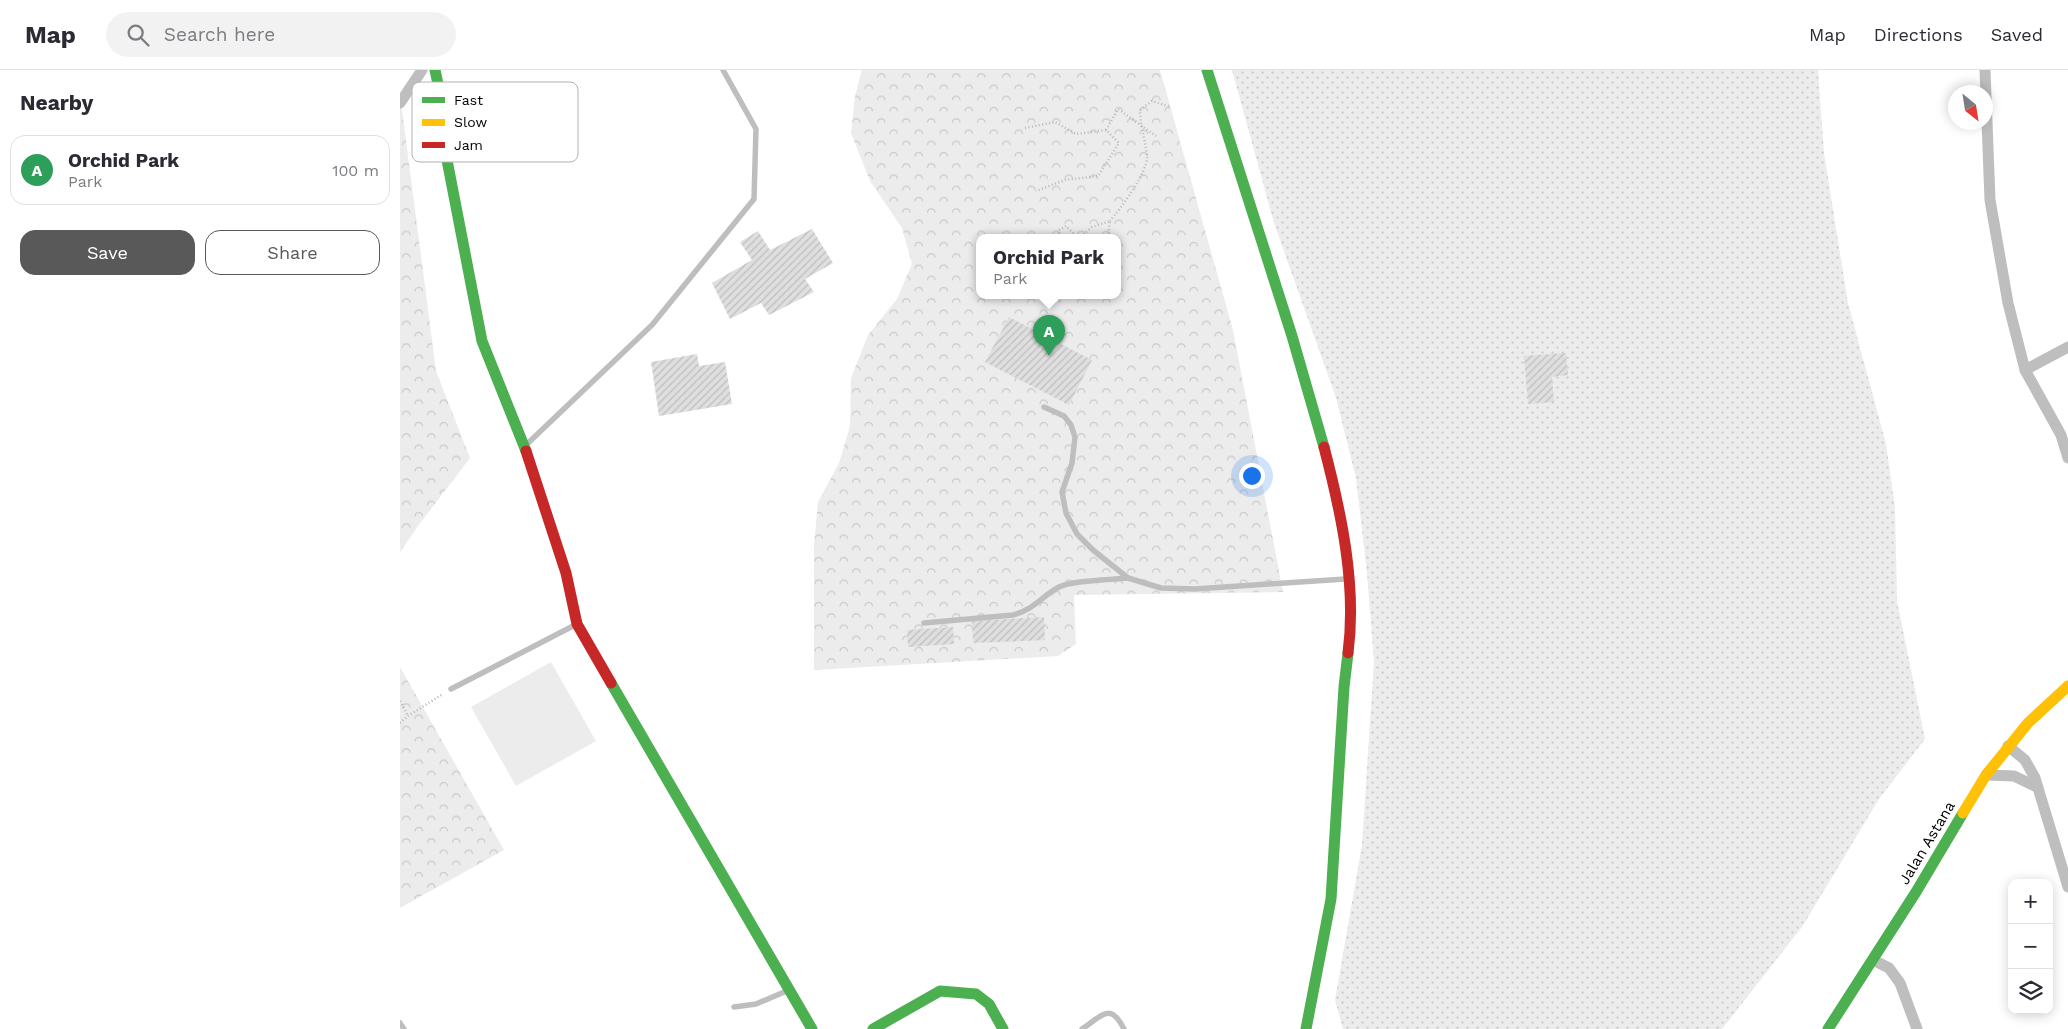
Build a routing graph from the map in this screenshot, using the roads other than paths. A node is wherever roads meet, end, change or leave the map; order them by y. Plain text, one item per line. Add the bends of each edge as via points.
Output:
1 (422, 70) edge
2 (723, 70) edge
3 (1207, 70) edge
4 (1985, 70) edge
5 (404, 88) edge
6 (400, 103) edge
7 (447, 162) edge
8 (2068, 347) edge
9 (2025, 370) junction
10 (1044, 407) dead end
11 (524, 446) junction
12 (2068, 458) edge
13 (1128, 578) junction
14 (1347, 579) junction
15 (924, 623) dead end
16 (577, 624) junction
17 (2068, 686) edge
18 (450, 689) road end
19 (2008, 746) junction
20 (1986, 775) junction
21 (2037, 787) junction
22 (2068, 887) edge
23 (1873, 960) junction
24 (789, 990) junction
25 (734, 1007) dead end
26 (400, 1023) edge
27 (404, 1029) edge
28 (812, 1029) edge
29 (873, 1029) edge
30 (1002, 1029) edge
31 (1082, 1029) edge
32 (1124, 1029) edge
33 (1306, 1029) edge
34 (1828, 1029) edge
35 (1917, 1029) edge

1 - 5 street
2 - 11 lane via 756,129 754,199 652,325
3 - 14 street via 1322,440 1336,493
4 - 9 street via 1990,200 2008,303
5 - 6 street
7 - 11 street via 482,341
8 - 9 street
9 - 12 street via 2061,435
10 - 13 lane via 1064,416 1075,437 1072,462 1062,492 1066,513 1077,534
11 - 16 street via 566,572
13 - 14 lane via 1161,588 1195,589
13 - 15 lane via 1058,588 1025,612 1013,615
14 - 33 street via 1352,623 1344,687 1331,899
16 - 18 lane
16 - 24 street
17 - 19 street, Jalan Astana
19 - 20 street, Jalan Astana
19 - 21 street via 2025,760
20 - 21 street via 2014,776
20 - 23 street, Jalan Astana
21 - 22 street
23 - 34 street, Jalan Astana
23 - 35 street via 1889,968 1900,983
24 - 25 lane via 756,1004
24 - 28 street
26 - 27 lane
29 - 30 street via 940,990 976,994 989,1004
31 - 32 lane via 1108,1012 1119,1019

